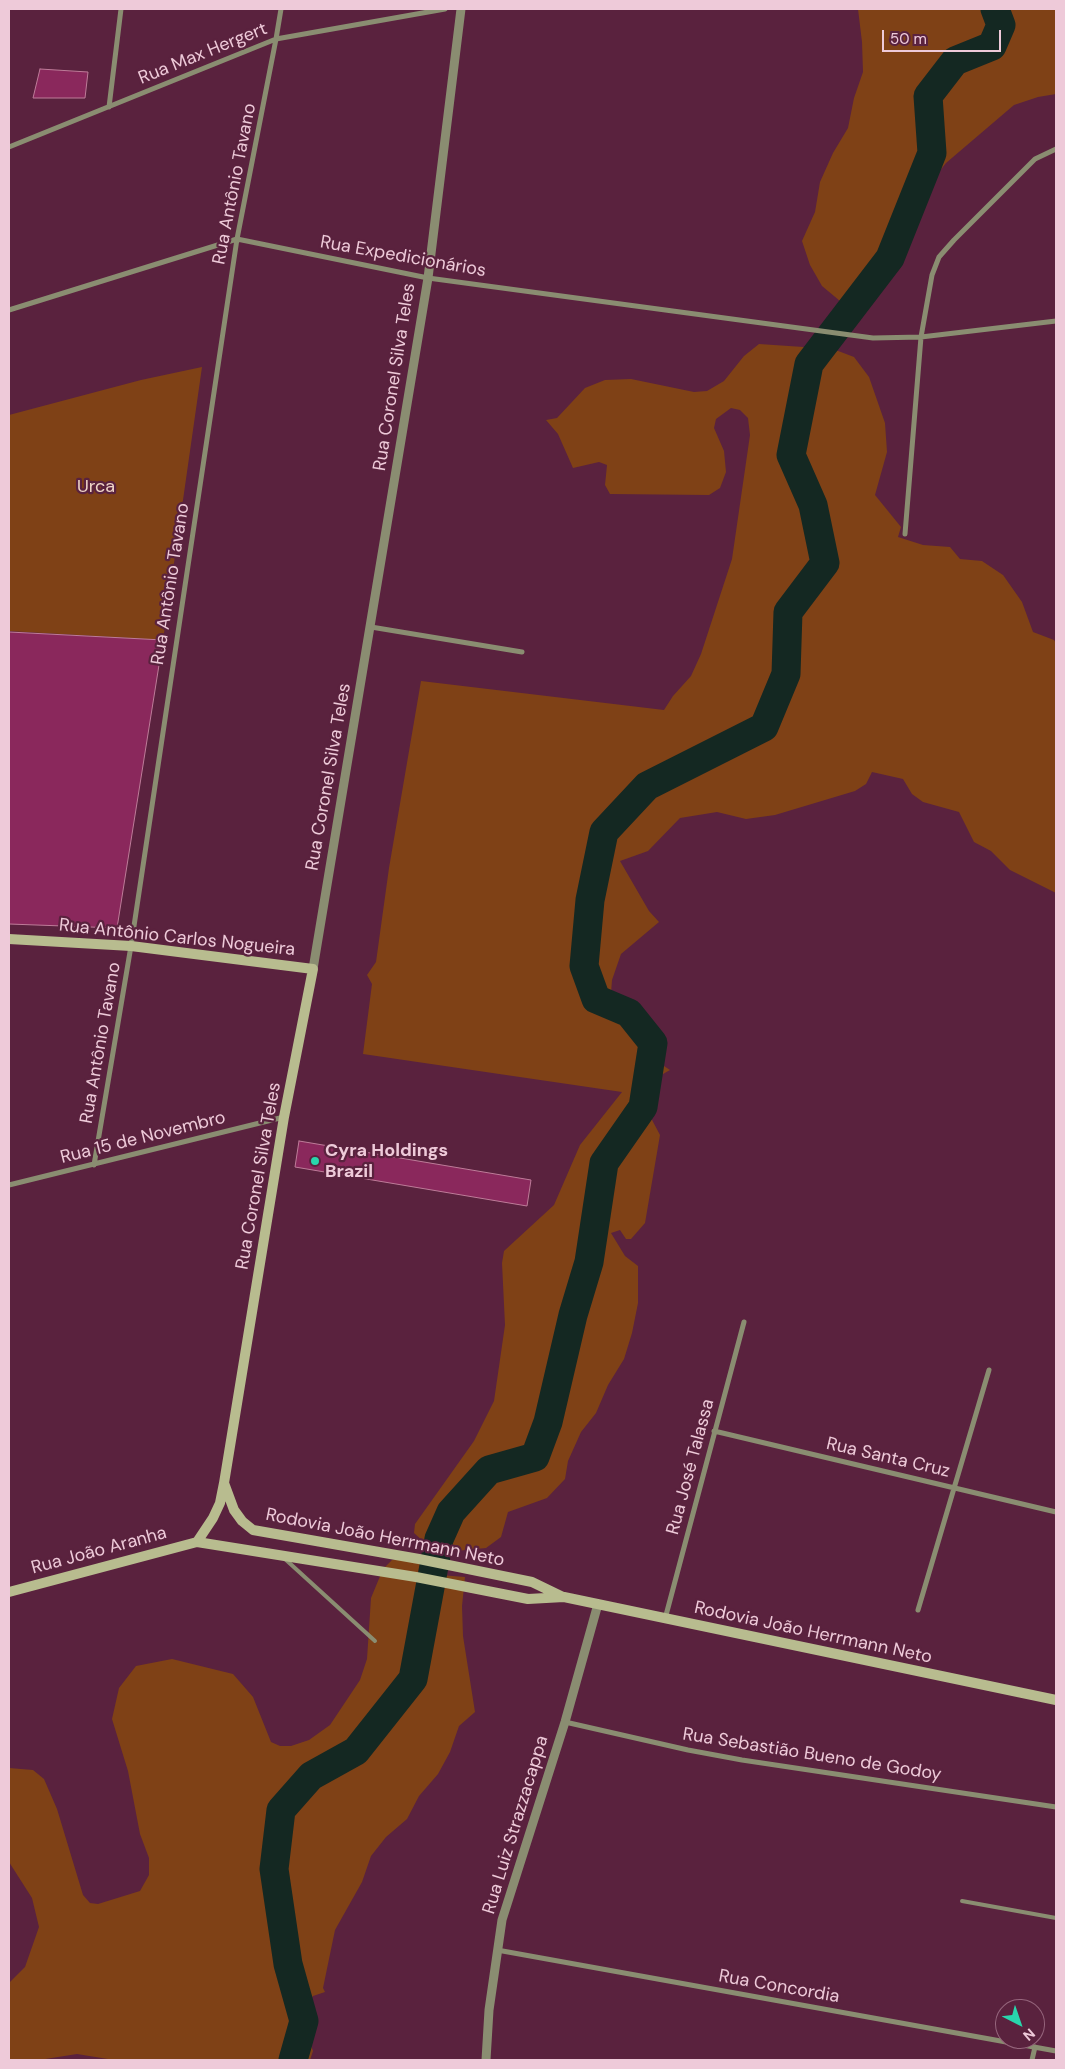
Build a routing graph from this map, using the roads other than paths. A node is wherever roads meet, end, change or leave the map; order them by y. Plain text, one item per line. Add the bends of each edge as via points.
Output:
1 (121, 9) edge
2 (281, 9) edge
3 (445, 9) edge
4 (461, 9) edge
5 (276, 39) junction
6 (109, 107) junction
7 (9, 147) edge
8 (1056, 149) edge
9 (237, 240) junction
10 (428, 278) junction
11 (9, 310) edge
12 (1056, 321) edge
13 (921, 337) junction
14 (905, 534) dead end
15 (371, 627) junction
16 (522, 652) dead end
17 (9, 939) edge
18 (131, 946) junction
19 (312, 969) junction
20 (284, 1117) junction
21 (94, 1164) junction
22 (9, 1185) edge
23 (744, 1322) dead end
24 (988, 1370) dead end
25 (714, 1431) junction
26 (224, 1483) junction
27 (954, 1488) junction
28 (1056, 1512) edge
29 (197, 1542) junction
30 (282, 1556) junction
31 (9, 1592) edge
32 (564, 1597) junction
33 (598, 1604) junction
34 (918, 1610) dead end
35 (665, 1619) junction
36 (375, 1641) dead end
37 (1056, 1700) edge
38 (565, 1722) junction
39 (1056, 1807) edge
40 (962, 1901) dead end
41 (1056, 1918) edge
42 (496, 1950) junction
43 (995, 2041) edge
44 (1042, 2049) edge
45 (1056, 2051) edge
46 (486, 2060) edge

1 - 6 street
2 - 5 street, Rua Antônio Tavano
3 - 5 street, Rua Max Hergert
4 - 10 street, Rua Coronel Silva Teles
5 - 6 street, Rua Max Hergert
5 - 9 street, Rua Antônio Tavano
6 - 7 street, Rua Max Hergert
8 - 13 street via 1035,159 939,257 932,274
9 - 10 street, Rua Expedicionários
9 - 11 street, Rua Expedicionários
9 - 18 street, Rua Antônio Tavano
10 - 13 street, Rua Expedicionários via 873,338
10 - 15 street, Rua Coronel Silva Teles
12 - 13 street, Rua Expedicionários
13 - 14 street
15 - 16 street
15 - 19 street, Rua Coronel Silva Teles
17 - 18 main road, Rua Antônio Carlos Nogueira
18 - 19 main road, Rua Antônio Carlos Nogueira
18 - 21 street, Rua Antônio Tavano
19 - 20 main road, Rua Coronel Silva Teles
20 - 21 street, Rua 15 de Novembro
20 - 26 main road, Rua Coronel Silva Teles
21 - 22 street, Rua 15 de Novembro
23 - 25 street, Rua José Talassa
24 - 27 street
25 - 27 street, Rua Santa Cruz
25 - 35 street, Rua José Talassa
26 - 29 main road, Rua Coronel Silva Teles via 220,1503
26 - 32 main road, Rodovia João Herrmann Neto via 234,1510 253,1530 532,1582
27 - 28 street, Rua Santa Cruz
27 - 34 street
29 - 30 main road, Rodovia João Herrmann Neto
29 - 31 main road, Rua João Aranha
30 - 32 main road, Rodovia João Herrmann Neto via 528,1599
30 - 36 lane
32 - 33 main road, Rodovia João Herrmann Neto
33 - 35 main road, Rodovia João Herrmann Neto
33 - 38 street, Rua Luiz Strazzacappa
35 - 37 main road, Rodovia João Herrmann Neto
38 - 39 street, Rua Sebastião Bueno de Godoy via 742,1760
38 - 42 street, Rua Luiz Strazzacappa via 502,1920
40 - 41 lane
42 - 43 street, Rua Concordia
42 - 46 street, Rua Luiz Strazzacappa
44 - 45 street, Rua Concordia

